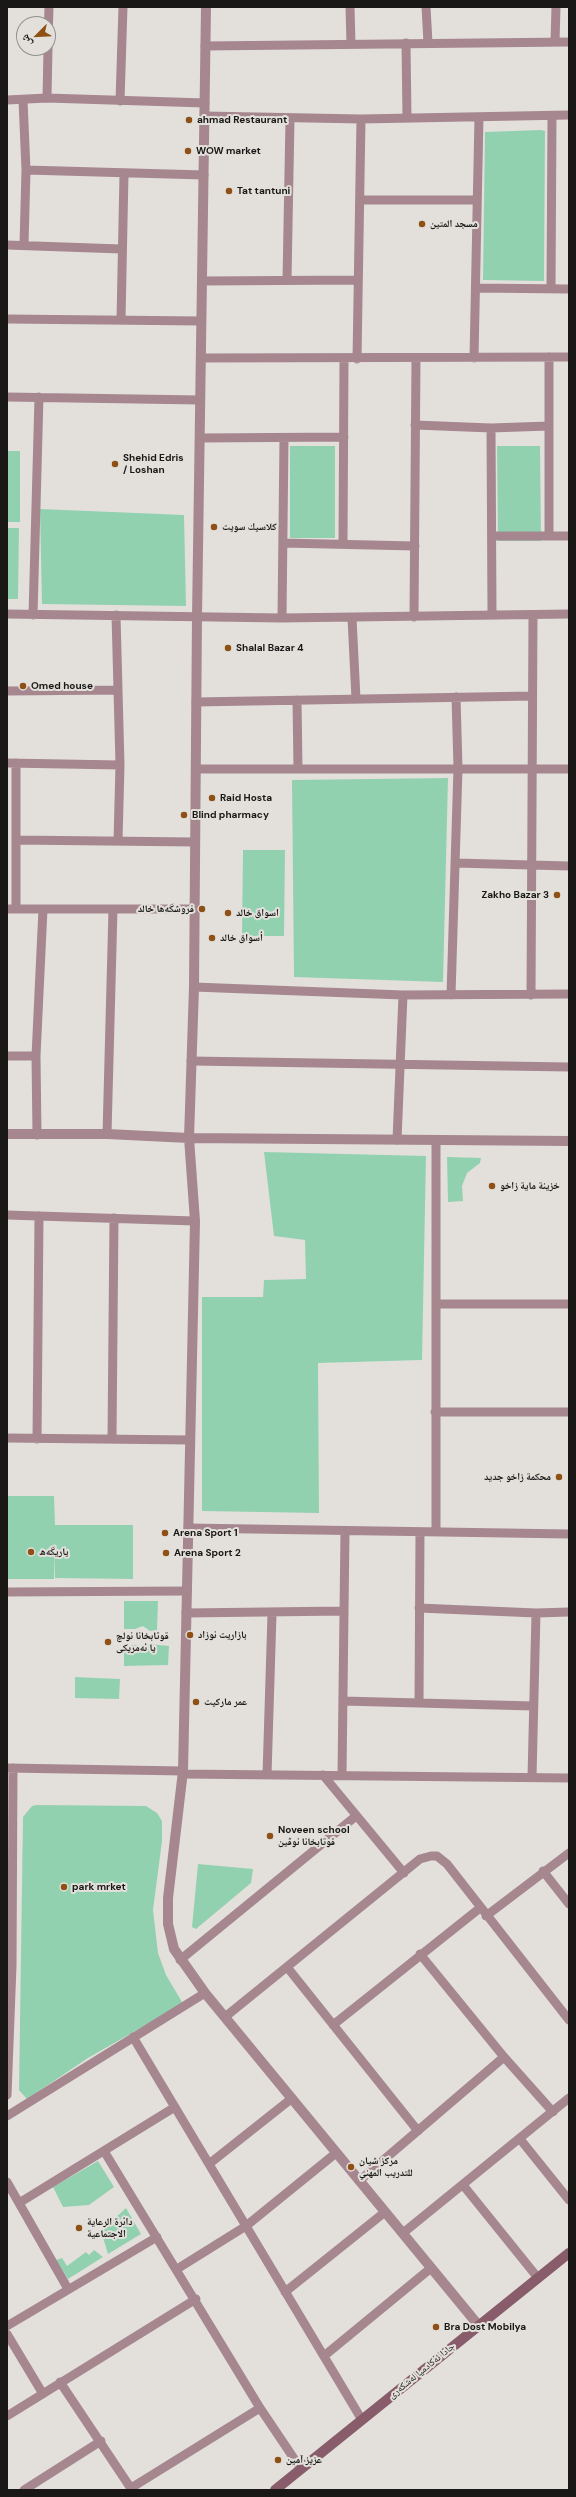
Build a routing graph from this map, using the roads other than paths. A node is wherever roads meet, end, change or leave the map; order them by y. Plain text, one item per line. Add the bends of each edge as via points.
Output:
1 (123, 7) edge
2 (206, 7) edge
3 (350, 7) edge
4 (426, 7) edge
5 (556, 7) edge
6 (555, 42) junction
7 (569, 42) edge
8 (406, 43) junction
9 (428, 43) junction
10 (351, 44) junction
11 (205, 46) junction
12 (48, 56) edge
13 (47, 98) junction
14 (7, 100) edge
15 (23, 100) junction
16 (120, 101) junction
17 (205, 103) junction
18 (569, 115) edge
19 (205, 116) junction
20 (552, 116) junction
21 (479, 117) junction
22 (407, 118) junction
23 (290, 119) junction
24 (361, 119) junction
25 (26, 170) junction
26 (124, 174) junction
27 (204, 175) junction
28 (360, 200) junction
29 (477, 200) junction
30 (7, 245) edge
31 (24, 245) junction
32 (121, 249) junction
33 (287, 280) junction
34 (358, 280) junction
35 (202, 281) junction
36 (476, 288) junction
37 (551, 289) junction
38 (569, 289) edge
39 (7, 319) edge
40 (121, 320) junction
41 (201, 321) junction
42 (549, 357) junction
43 (569, 357) edge
44 (201, 358) junction
45 (416, 358) junction
46 (474, 358) junction
47 (344, 359) junction
48 (357, 359) junction
49 (7, 397) edge
50 (39, 397) junction
51 (200, 400) junction
52 (415, 425) junction
53 (549, 426) junction
54 (491, 428) junction
55 (344, 437) junction
56 (200, 438) junction
57 (284, 438) junction
58 (492, 536) junction
59 (549, 536) junction
60 (569, 536) edge
61 (283, 543) junction
62 (343, 544) junction
63 (415, 546) junction
64 (7, 614) edge
65 (533, 614) junction
66 (569, 614) edge
67 (33, 615) junction
68 (116, 615) junction
69 (492, 615) junction
70 (197, 617) junction
71 (414, 617) junction
72 (282, 618) junction
73 (352, 618) junction
74 (118, 690) junction
75 (7, 691) edge
76 (532, 696) junction
77 (456, 697) junction
78 (356, 699) junction
79 (297, 700) junction
80 (196, 702) junction
81 (12, 763) edge
82 (120, 765) junction
83 (458, 768) junction
84 (532, 768) junction
85 (196, 769) junction
86 (298, 769) junction
87 (569, 769) edge
88 (16, 840) junction
89 (118, 841) junction
90 (195, 842) junction
91 (455, 863) junction
92 (531, 864) junction
93 (569, 866) edge
94 (11, 909) edge
95 (43, 909) junction
96 (195, 909) junction
97 (112, 910) junction
98 (194, 986) junction
99 (569, 994) edge
100 (403, 995) junction
101 (451, 995) junction
102 (531, 995) junction
103 (7, 1056) edge
104 (36, 1056) junction
105 (191, 1061) junction
106 (400, 1064) junction
107 (569, 1067) edge
108 (7, 1134) edge
109 (107, 1134) junction
110 (37, 1135) junction
111 (189, 1138) junction
112 (397, 1140) junction
113 (436, 1140) junction
114 (569, 1141) edge
115 (7, 1215) edge
116 (39, 1216) junction
117 (114, 1218) junction
118 (195, 1220) junction
119 (436, 1304) junction
120 (569, 1304) edge
121 (435, 1412) junction
122 (569, 1412) edge
123 (7, 1438) edge
124 (37, 1438) junction
125 (112, 1439) junction
126 (190, 1440) junction
127 (188, 1528) junction
128 (345, 1531) junction
129 (420, 1532) junction
130 (436, 1532) junction
131 (569, 1534) edge
132 (187, 1591) junction
133 (7, 1592) edge
134 (419, 1608) junction
135 (344, 1611) junction
136 (569, 1612) edge
137 (186, 1613) junction
138 (536, 1613) junction
139 (272, 1614) junction
140 (343, 1702) junction
141 (419, 1703) junction
142 (533, 1706) junction
143 (10, 1768) edge
144 (183, 1772) junction
145 (268, 1775) junction
146 (323, 1775) junction
147 (342, 1776) junction
148 (532, 1777) junction
149 (569, 1778) edge
150 (356, 1816) junction
151 (569, 1853) edge
152 (542, 1871) junction
153 (404, 1873) junction
154 (569, 1904) edge
155 (483, 1912) junction
156 (9, 1949) edge
157 (420, 1954) junction
158 (180, 1960) junction
159 (287, 1967) junction
160 (205, 1993) junction
161 (225, 2017) junction
162 (569, 2020) edge
163 (333, 2025) junction
164 (133, 2037) junction
165 (504, 2057) junction
166 (7, 2095) edge
167 (291, 2098) junction
168 (569, 2098) edge
169 (175, 2107) junction
170 (553, 2112) junction
171 (7, 2116) edge
172 (418, 2131) junction
173 (520, 2139) junction
174 (104, 2151) junction
175 (336, 2153) junction
176 (209, 2164) junction
177 (359, 2180) junction
178 (7, 2182) edge
179 (463, 2185) junction
180 (569, 2200) edge
181 (19, 2203) junction
182 (385, 2212) junction
183 (246, 2226) junction
184 (403, 2233) junction
185 (157, 2238) junction
186 (569, 2253) edge
187 (431, 2268) junction
188 (177, 2269) junction
189 (538, 2278) junction
190 (68, 2289) junction
191 (285, 2292) junction
192 (196, 2300) junction
193 (7, 2326) edge
194 (479, 2326) junction
195 (7, 2334) edge
196 (324, 2356) junction
197 (60, 2382) junction
198 (42, 2394) junction
199 (260, 2408) junction
200 (7, 2416) edge
201 (362, 2420) junction
202 (101, 2441) junction
203 (301, 2469) junction
204 (36, 2486) edge
205 (132, 2489) edge
206 (24, 2490) edge
207 (275, 2490) edge

1 - 16 street
2 - 11 street
3 - 10 street
4 - 9 street
5 - 6 street
6 - 7 street
6 - 9 street
8 - 9 street
8 - 10 street
8 - 22 street
10 - 11 street
11 - 17 street
12 - 13 street
13 - 15 street
13 - 16 street
14 - 15 street
15 - 25 street
16 - 17 street
17 - 19 street
18 - 20 street
19 - 23 street
19 - 27 street
20 - 21 street
20 - 37 street
21 - 22 street
21 - 29 street
22 - 24 street
23 - 24 street
23 - 33 street
24 - 28 street
25 - 26 street
25 - 31 street
26 - 27 street
26 - 32 street
27 - 35 street
28 - 29 street
28 - 34 street
29 - 36 street
30 - 31 street
31 - 32 street
32 - 40 street
33 - 34 street
33 - 35 street
34 - 48 street
35 - 41 street
36 - 37 street
36 - 46 street
37 - 38 street
39 - 40 street
40 - 41 street
41 - 44 street
42 - 43 street
42 - 46 street
42 - 53 street
44 - 47 street
44 - 51 street
45 - 46 street
45 - 48 street
45 - 52 street
47 - 48 street
47 - 55 street
49 - 50 street
50 - 51 street
50 - 67 street
51 - 56 street
52 - 54 street
52 - 63 street
53 - 54 street
53 - 59 street
54 - 58 street
55 - 57 street
55 - 62 street
56 - 57 street
56 - 70 street
57 - 61 street
58 - 59 street
58 - 69 street
59 - 60 street
61 - 62 street
61 - 72 street
62 - 63 street
63 - 71 street
64 - 67 street
65 - 66 street
65 - 69 street
65 - 76 street
67 - 68 street
68 - 70 street
68 - 74 street
69 - 71 street
70 - 72 street
70 - 80 street
71 - 73 street
72 - 73 street
73 - 78 street
74 - 75 street
74 - 82 street
76 - 77 street
76 - 84 street
77 - 78 street
77 - 83 street
78 - 79 street
79 - 80 street
79 - 86 street
80 - 85 street
81 - 82 street
81 - 88 street
82 - 89 street
83 - 84 street
83 - 86 street
83 - 91 street
84 - 87 street
84 - 92 street
85 - 86 street
85 - 90 street
88 - 89 street
88 - 94 street
89 - 90 street
90 - 96 street
91 - 92 street
91 - 101 street
92 - 93 street
92 - 102 street
94 - 95 street
95 - 97 street
95 - 104 street
96 - 97 street
96 - 98 street
97 - 109 street
98 - 100 street
98 - 105 street
99 - 102 street
100 - 101 street
100 - 106 street
101 - 102 street
103 - 104 street
104 - 110 street
105 - 106 street
105 - 111 street
106 - 107 street
106 - 112 street
108 - 110 street
109 - 110 street
109 - 111 street
111 - 112 street
111 - 118 street
112 - 113 street
113 - 114 street
113 - 119 street
115 - 116 street
116 - 117 street
116 - 124 street
117 - 118 street
117 - 125 street
118 - 126 street
119 - 120 street
119 - 121 street
121 - 122 street
121 - 130 street
123 - 124 street
124 - 125 street
125 - 126 street
126 - 127 street
127 - 128 street
127 - 132 street
128 - 129 street
128 - 135 street
129 - 130 street
129 - 134 street
130 - 131 street
132 - 133 street
132 - 137 street
134 - 138 street
134 - 141 street
135 - 139 street
135 - 140 street
136 - 138 street
137 - 139 street
137 - 144 street
138 - 142 street
139 - 145 street
140 - 141 street
140 - 147 street
141 - 142 street
142 - 148 street
143 - 144 street
143 - 156 street
144 - 145 street
144 - 158 street via 167,1911 170,1937
145 - 146 street
146 - 147 street
146 - 150 street
147 - 148 street
148 - 149 street
150 - 153 street
150 - 158 street
151 - 152 street
152 - 154 street
152 - 155 street
153 - 155 street via 420,1859 437,1856 447,1864
153 - 159 street
155 - 157 street
155 - 162 street
156 - 166 street
157 - 163 street
157 - 165 street
158 - 160 street
159 - 161 street
159 - 163 street
160 - 161 street
160 - 164 street
161 - 167 street
163 - 172 street
164 - 169 street
164 - 171 street
165 - 170 street
165 - 172 street
167 - 175 street
167 - 176 street
168 - 170 street
169 - 174 street
169 - 176 street
170 - 173 street
172 - 177 street
173 - 179 street
173 - 180 street
174 - 181 street
174 - 185 street
175 - 177 street
175 - 183 street
176 - 183 street
177 - 182 street
178 - 181 street
179 - 184 street
179 - 189 street
181 - 190 street
182 - 184 street
182 - 191 street
183 - 188 street
183 - 191 street
184 - 187 street
185 - 188 street
185 - 190 street
186 - 189 main road, جادا ئه‌كادميا له‌شكه‌رى
187 - 194 street
187 - 196 street
188 - 192 street
189 - 194 main road, جادا ئه‌كادميا له‌شكه‌رى
190 - 193 street
191 - 196 street
192 - 197 street
192 - 199 street
194 - 201 main road, جادا ئه‌كادميا له‌شكه‌رى
195 - 198 street
196 - 201 street
197 - 198 street
197 - 202 street
198 - 200 street
199 - 203 street
199 - 205 street
201 - 203 main road, جادا ئه‌كادميا له‌شكه‌رى
202 - 204 street
202 - 205 street
203 - 207 main road, جادا ئه‌كادميا له‌شكه‌رى
204 - 206 street

